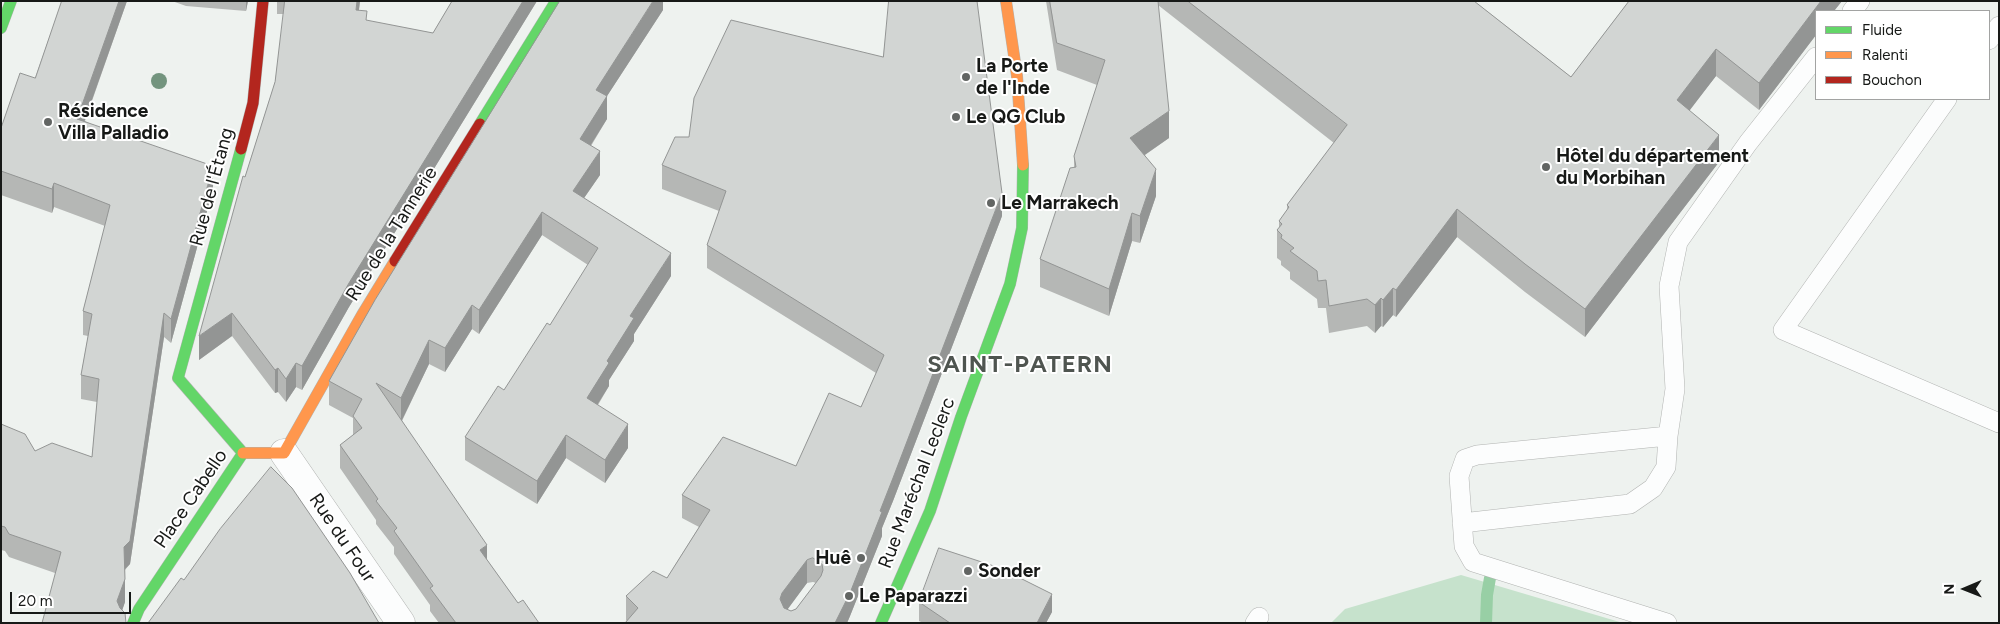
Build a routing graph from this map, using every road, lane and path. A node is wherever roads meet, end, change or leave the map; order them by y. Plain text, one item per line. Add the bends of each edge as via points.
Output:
1 (10, 1) edge
2 (263, 1) edge
3 (556, 1) edge
4 (1006, 1) edge
5 (1999, 26) edge
6 (1, 28) edge
7 (1990, 39) edge
8 (1815, 58) edge
9 (1946, 100) edge
10 (178, 378) joint
11 (1999, 423) edge
12 (1668, 436) junction
13 (243, 453) junction
14 (284, 453) junction
15 (1462, 523) junction
16 (133, 623) edge
17 (401, 623) edge
18 (881, 623) edge
19 (1667, 623) edge

1 - 6 street
2 - 10 street, Rue de l'Étang via 253,103
3 - 14 street, Rue de la Tannerie via 362,315
4 - 18 street, Rue Maréchal Leclerc via 1017,76 1023,163 1022,228 1010,284 930,511
5 - 7 lane
8 - 12 lane via 1678,242 1669,286 1676,390
9 - 11 lane via 1783,330
10 - 13 street, Place Cabello
12 - 15 lane via 1666,467 1653,488 1630,504
12 - 15 lane via 1477,455 1465,459 1459,476
13 - 14 street
13 - 16 street, Place Cabello via 139,609
14 - 17 street, Rue du Four
15 - 19 lane via 1464,546 1473,562

